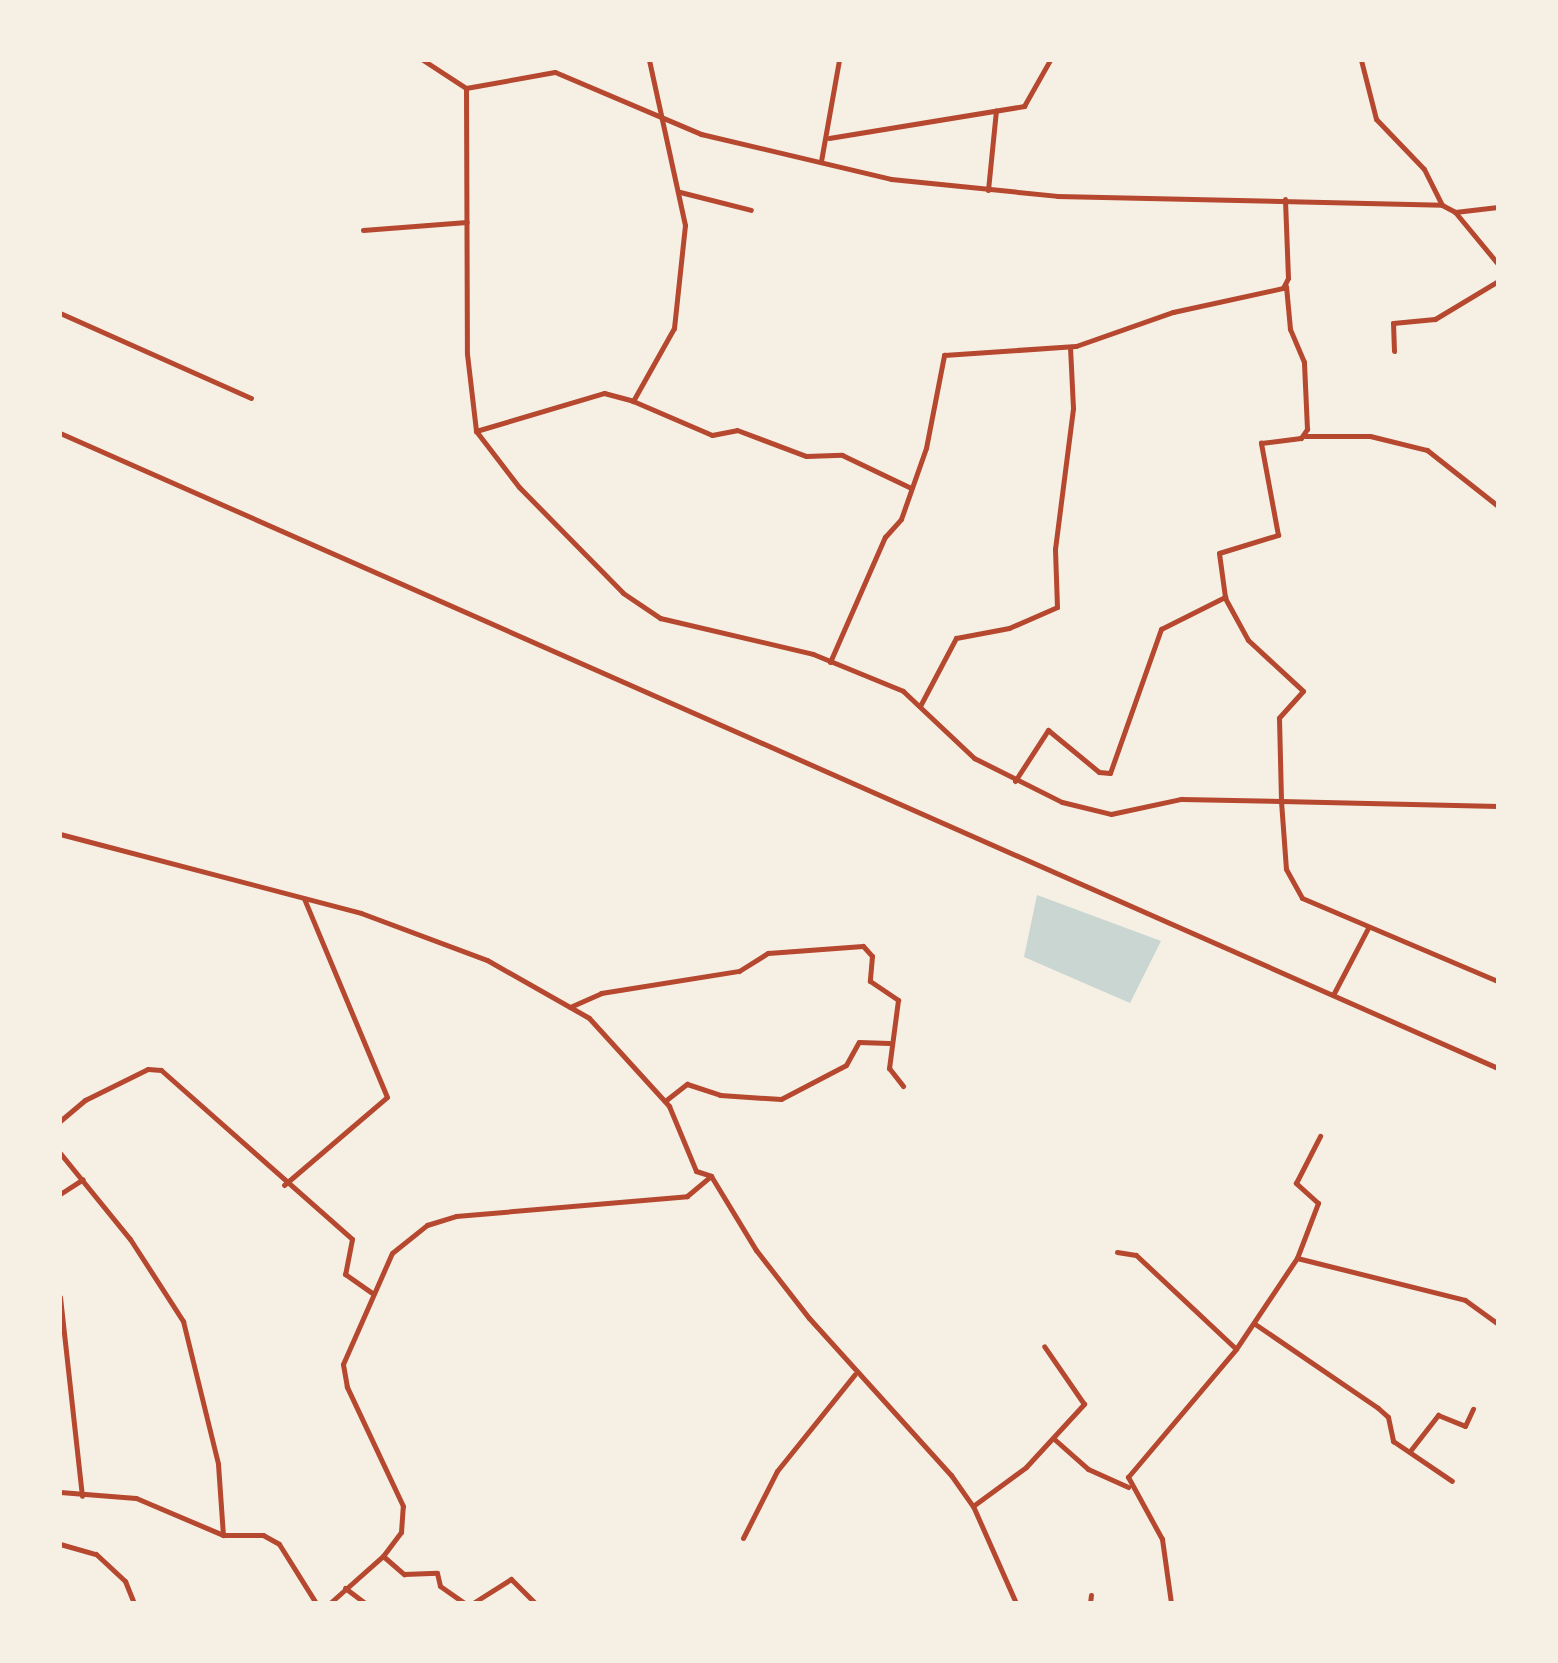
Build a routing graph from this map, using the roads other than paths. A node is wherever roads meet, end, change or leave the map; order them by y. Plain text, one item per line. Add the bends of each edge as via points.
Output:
1 (422, 60) edge
2 (649, 60) edge
3 (839, 60) edge
4 (1050, 60) edge
5 (1360, 60) edge
6 (466, 88) junction
7 (996, 110) junction
8 (657, 117) junction
9 (829, 138) junction
10 (821, 162) junction
11 (988, 190) junction
12 (680, 192) junction
13 (1286, 199) junction
14 (1442, 205) junction
15 (1498, 207) edge
16 (750, 210) dead end
17 (1455, 212) junction
18 (468, 222) junction
19 (363, 230) dead end
20 (1498, 264) edge
21 (1498, 281) edge
22 (1286, 286) junction
23 (60, 313) edge
24 (1070, 347) junction
25 (1394, 351) dead end
26 (251, 398) dead end
27 (634, 401) junction
28 (476, 431) junction
29 (60, 433) edge
30 (1305, 436) junction
31 (912, 489) junction
32 (1498, 506) edge
33 (1224, 597) junction
34 (830, 662) junction
35 (920, 706) junction
36 (1014, 782) junction
37 (1280, 801) junction
38 (1498, 806) edge
39 (60, 834) edge
40 (304, 898) junction
41 (1368, 928) junction
42 (1498, 981) edge
43 (1334, 995) junction
44 (570, 1007) junction
45 (890, 1043) junction
46 (1498, 1068) edge
47 (903, 1086) dead end
48 (665, 1101) junction
49 (60, 1121) edge
50 (1320, 1136) dead end
51 (60, 1153) edge
52 (712, 1176) junction
53 (84, 1179) junction
54 (284, 1185) junction
55 (60, 1194) edge
56 (1118, 1252) dead end
57 (1297, 1258) junction
58 (371, 1292) junction
59 (60, 1297) edge
60 (1255, 1324) junction
61 (1498, 1324) edge
62 (1044, 1346) dead end
63 (1236, 1349) junction
64 (855, 1374) junction
65 (1474, 1408) dead end
66 (1053, 1438) junction
67 (1410, 1451) junction
68 (1452, 1481) dead end
69 (1128, 1486) junction
70 (60, 1492) edge
71 (82, 1496) junction
72 (973, 1506) junction
73 (223, 1535) junction
74 (743, 1538) dead end
75 (60, 1544) edge
76 (383, 1556) junction
77 (344, 1588) junction
78 (134, 1603) edge
79 (316, 1603) edge
80 (330, 1603) edge
81 (364, 1603) edge
82 (464, 1603) edge
83 (472, 1603) edge
84 (535, 1603) edge
85 (1016, 1603) edge
86 (1171, 1603) edge

1 - 6 street
2 - 8 street
3 - 9 street
4 - 7 street via 1024,106
5 - 14 street via 1376,119 1424,168
6 - 8 street via 555,72
6 - 18 street
7 - 9 street
7 - 11 street
8 - 10 street via 760,152
8 - 12 street
9 - 10 street
10 - 11 street via 891,179
11 - 13 street
12 - 16 street
12 - 27 street via 684,244 674,328
13 - 14 street
13 - 22 street
14 - 17 street
15 - 17 street
17 - 20 street
18 - 19 street
18 - 28 street via 467,354
21 - 25 street via 1436,319 1392,322
22 - 24 street via 1169,313
22 - 30 street via 1286,314 1304,362
23 - 26 street
24 - 31 street via 948,352
24 - 35 street via 1073,408 1055,550 1057,607 1009,628 960,635
27 - 28 street via 604,393
27 - 31 street via 712,435 737,430 806,456 842,456
28 - 34 street via 591,561 660,618
29 - 43 street
30 - 32 street via 1370,436 1426,450
30 - 33 street via 1260,444 1278,535 1218,555
31 - 34 street
33 - 36 street via 1161,629 1110,773 1048,730
33 - 37 street via 1248,640 1304,691 1279,718
34 - 35 street via 903,691
35 - 36 street via 974,758
36 - 37 street via 1111,814 1181,799
37 - 38 street
37 - 41 street via 1286,869 1302,898
39 - 40 street
40 - 44 street via 488,960
40 - 54 street via 387,1098
41 - 42 street
41 - 43 street
43 - 46 street
44 - 45 street via 600,993 739,971 768,953 854,944 872,956 870,982 898,1000
44 - 48 street via 589,1018
45 - 47 street via 890,1071
45 - 48 street via 859,1042 846,1065 781,1099 720,1095 687,1084
48 - 52 street via 696,1171
49 - 54 street via 85,1100 158,1068
50 - 57 street via 1296,1183 1318,1203
51 - 53 street
52 - 58 street via 687,1196 456,1216 426,1225 392,1252
52 - 64 street via 756,1250
53 - 55 street
53 - 73 street via 183,1320 218,1464
54 - 58 street via 352,1239 345,1274
56 - 63 street via 1136,1255
57 - 60 street
57 - 61 street via 1464,1300
58 - 76 street via 343,1364 347,1387 403,1506 401,1532
59 - 71 street
60 - 63 street
60 - 67 street via 1378,1408 1388,1417 1390,1438
62 - 66 street via 1084,1400
63 - 69 street via 1148,1448
64 - 72 street
64 - 74 street via 777,1471
65 - 67 street via 1465,1426 1438,1415
66 - 69 street via 1088,1469
66 - 72 street
67 - 68 street
69 - 86 street via 1162,1539
70 - 71 street
71 - 73 street via 136,1498
72 - 85 street
73 - 79 street via 264,1535 279,1544
75 - 78 street via 96,1554 124,1581
76 - 77 street
76 - 82 street via 404,1574 436,1573 440,1586
77 - 80 street
77 - 81 street
83 - 84 street via 511,1579

